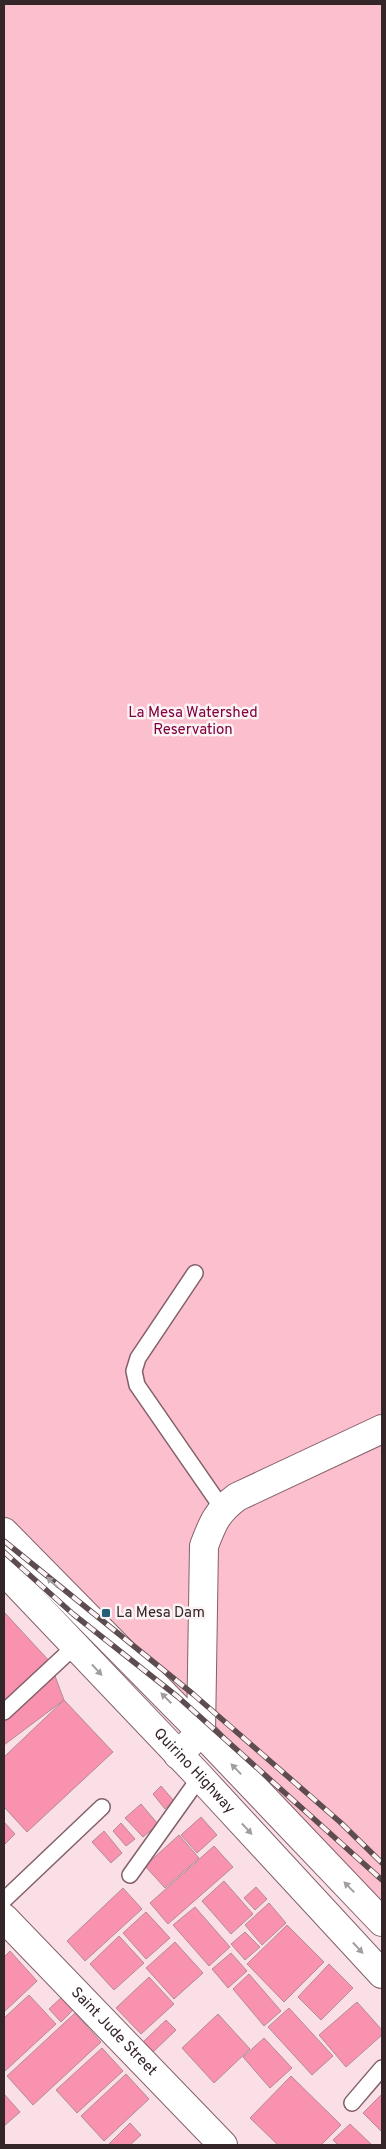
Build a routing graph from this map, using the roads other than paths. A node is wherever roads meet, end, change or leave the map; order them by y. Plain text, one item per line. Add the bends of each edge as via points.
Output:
1 (195, 1273) dead end
2 (382, 1430) edge
3 (222, 1508) junction
4 (4, 1532) edge
5 (4, 1571) edge
6 (75, 1646) junction
7 (4, 1712) edge
8 (201, 1732) junction
9 (178, 1755) junction
10 (200, 1777) junction
11 (102, 1808) dead end
12 (130, 1875) dead end
13 (4, 1900) edge
14 (4, 1918) edge
15 (382, 1922) edge
16 (382, 1974) edge
17 (382, 2068) edge
18 (352, 2104) dead end
19 (223, 2145) edge

1 - 3 lane via 138,1358 134,1371 137,1385
2 - 3 main road via 237,1497
3 - 8 main road via 204,1546
8 -> 4 main road, Quirino Highway
5 - 6 main road, Quirino Highway
6 - 7 lane
6 -> 9 main road, Quirino Highway
8 - 9 main road
15 -> 8 main road, Quirino Highway
9 - 10 main road, Quirino Highway
10 - 12 lane
10 -> 16 main road, Quirino Highway
11 - 13 lane
14 - 19 main road, Saint Jude Street
17 - 18 lane

